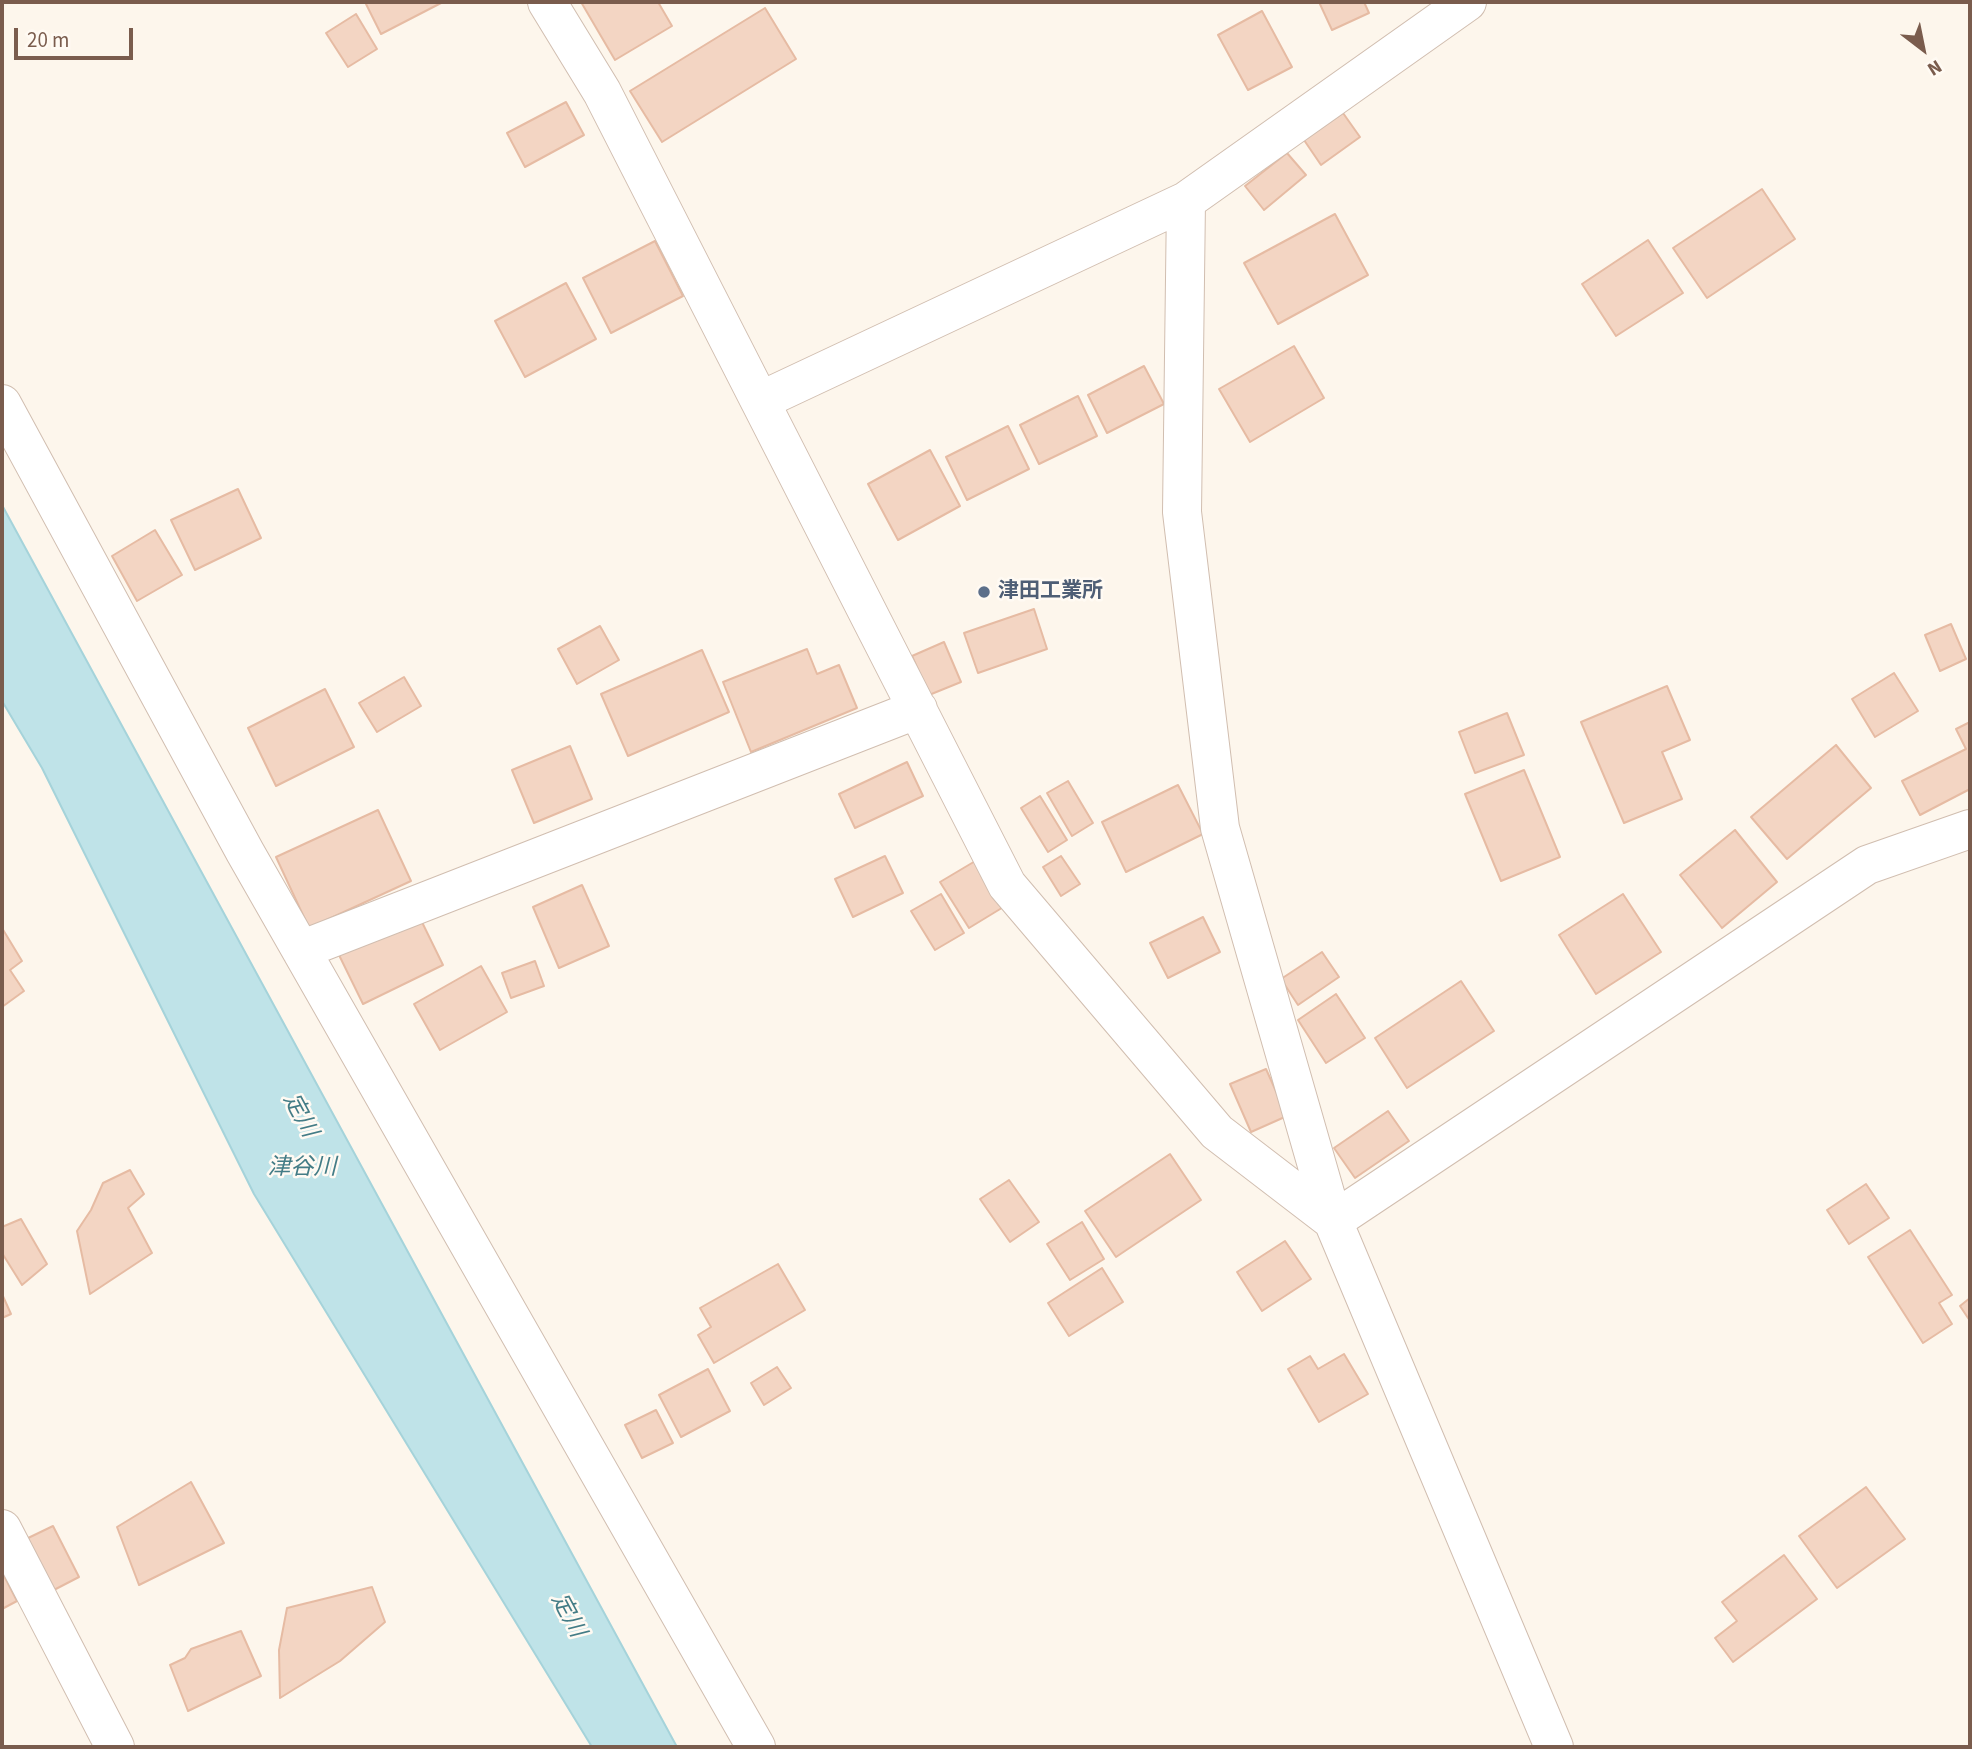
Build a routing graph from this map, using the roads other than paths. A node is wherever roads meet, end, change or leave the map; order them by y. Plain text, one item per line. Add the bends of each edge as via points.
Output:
1 (547, 2) edge
2 (1467, 2) edge
3 (1186, 201) junction
4 (760, 401) junction
5 (2, 404) edge
6 (918, 709) junction
7 (1970, 829) edge
8 (301, 950) junction
9 (1333, 1221) junction
10 (2, 1529) edge
11 (115, 1747) edge
12 (756, 1747) edge
13 (1553, 1747) edge

1 - 4 street via 602,92
2 - 3 street
3 - 4 street
3 - 9 street via 1182,512 1220,828
4 - 6 street
5 - 8 street
6 - 8 street
6 - 9 street via 1007,884 1217,1132
7 - 9 street via 1867,865
8 - 12 street
9 - 13 street
10 - 11 street

